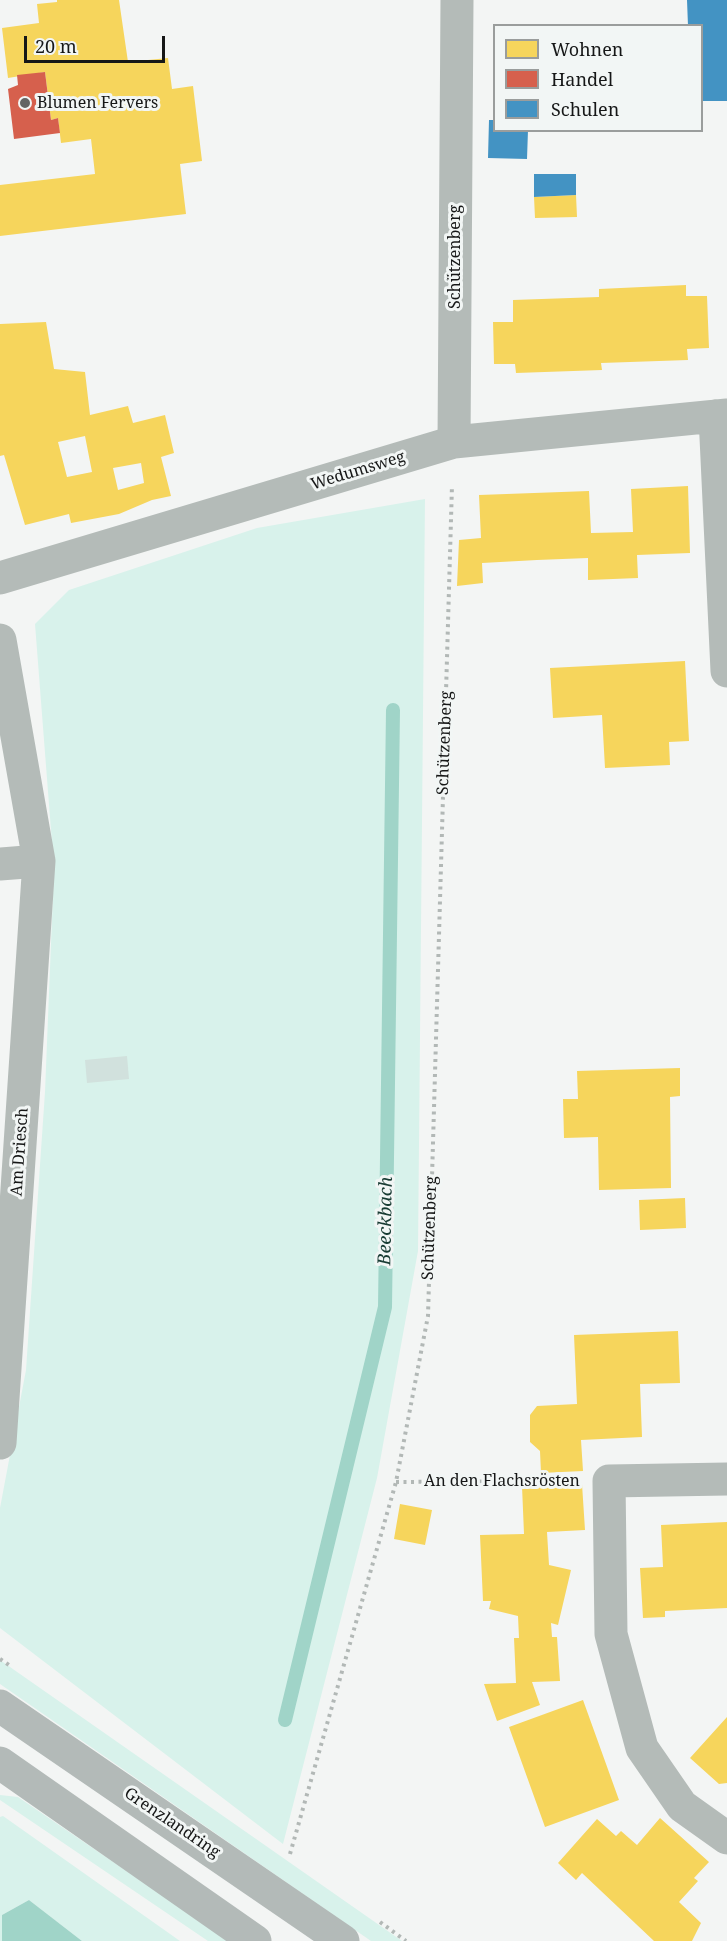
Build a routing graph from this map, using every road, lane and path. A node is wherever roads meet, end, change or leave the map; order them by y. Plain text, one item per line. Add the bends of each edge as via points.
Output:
1 (457, 0) edge
2 (721, 415) edge
3 (454, 442) junction
4 (0, 578) edge
5 (0, 640) edge
6 (727, 671) edge
7 (39, 861) junction
8 (0, 864) edge
9 (0, 1443) edge
10 (727, 1479) edge
11 (609, 1480) junction
12 (396, 1482) junction
13 (0, 1706) edge
14 (0, 1763) edge
15 (727, 1838) edge
16 (289, 1856) dead end
17 (255, 1941) edge
18 (344, 1941) edge

1 - 3 street, Schützenberg
2 - 3 street, Wedumsweg
2 - 6 street
3 - 4 street, Wedumsweg
3 - 12 path, Schützenberg via 428,1316
5 - 7 street, Am Driesch
7 - 8 street
7 - 9 street, Am Driesch
10 - 11 street
11 - 12 path, An den Flachsrösten
11 - 15 street via 611,1634 642,1748 682,1806
12 - 16 path, Schützenberg
13 - 18 main road, Grenzlandring
14 - 17 main road

